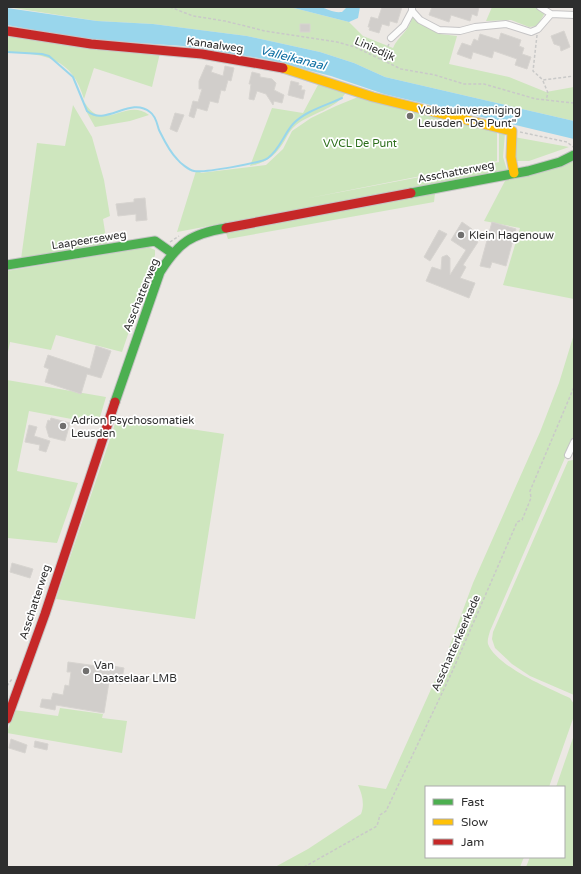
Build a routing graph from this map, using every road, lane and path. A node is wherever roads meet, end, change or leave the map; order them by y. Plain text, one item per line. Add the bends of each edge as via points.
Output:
1 (145, 7) edge
2 (152, 7) edge
3 (170, 7) edge
4 (540, 7) edge
5 (412, 9) edge
6 (551, 14) junction
7 (574, 15) edge
8 (538, 30) junction
9 (7, 31) edge
10 (391, 38) joint
11 (382, 60) junction
12 (574, 76) edge
13 (543, 80) junction
14 (546, 100) junction
15 (574, 103) edge
16 (512, 131) junction
17 (573, 151) edge
18 (514, 173) junction
19 (182, 235) dead end
20 (169, 250) junction
21 (7, 265) edge
22 (574, 387) edge
23 (574, 442) edge
24 (568, 455) dead end
25 (14, 676) dead end
26 (7, 686) edge
27 (7, 719) edge
28 (304, 867) edge

1 - 2 path
3 - 11 path, Liniedijk via 193,16 337,42 355,47
4 - 6 street
5 - 8 street via 420,20 439,30 460,31 506,24 531,32
5 - 10 street via 404,26
6 - 7 street
6 - 8 street
8 - 13 path via 533,71
9 - 16 street, Kanaalweg via 91,44 202,54 285,68 373,97
10 - 11 path
11 - 14 path, Liniedijk via 401,69 435,75 464,84 484,84
12 - 13 path
13 - 14 path via 548,93
14 - 15 path, Liniedijk
16 - 17 path via 568,142
16 - 18 street via 511,157
17 - 18 street, Asschatterweg via 560,162
18 - 20 street, Asschatterweg via 213,230
19 - 20 path, Asschatterweg
20 - 21 street, Laapeerseweg via 155,241
20 - 27 street, Asschatterweg via 146,310 45,614
22 - 28 path, Asschatterkeerkade via 530,491 531,498 522,520 515,527 452,672 386,811 380,815 377,826
23 - 24 street
25 - 26 path

